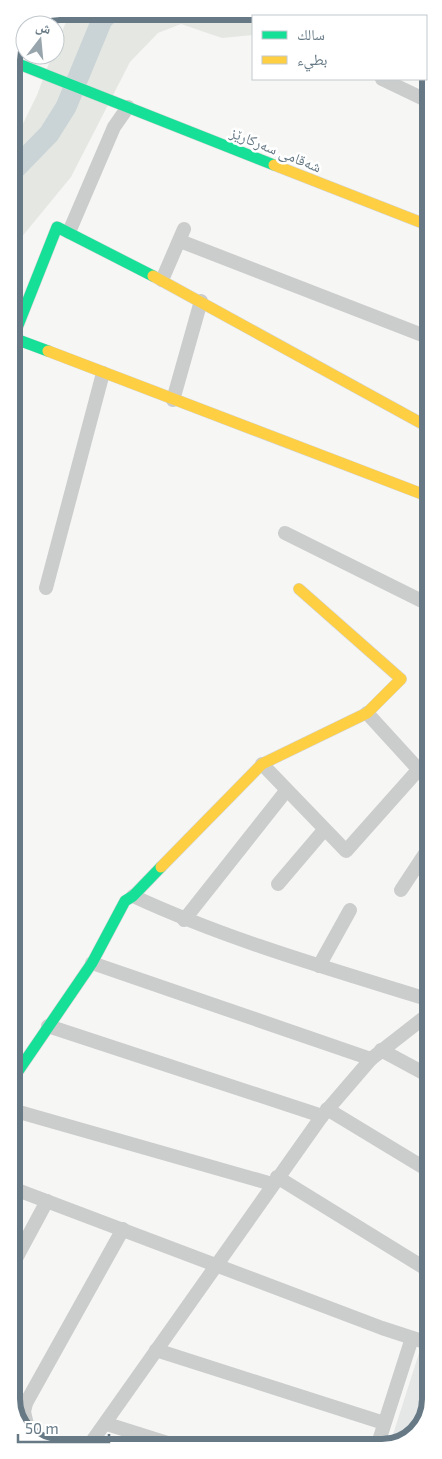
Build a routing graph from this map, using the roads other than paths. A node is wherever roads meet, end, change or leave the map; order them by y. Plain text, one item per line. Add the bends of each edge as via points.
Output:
1 (20, 64) edge
2 (384, 80) edge
3 (422, 98) edge
4 (128, 107) junction
5 (422, 223) edge
6 (69, 232) junction
7 (162, 280) junction
8 (201, 301) junction
9 (20, 320) edge
10 (422, 335) edge
11 (20, 341) edge
12 (104, 374) junction
13 (173, 400) junction
14 (422, 424) edge
15 (422, 494) edge
16 (285, 533) dead end
17 (46, 588) dead end
18 (299, 589) dead end
19 (422, 601) edge
20 (367, 713) junction
21 (262, 764) junction
22 (419, 769) junction
23 (422, 773) edge
24 (286, 790) junction
25 (324, 830) junction
26 (422, 858) edge
27 (278, 884) dead end
28 (401, 890) dead end
29 (133, 896) junction
30 (350, 910) dead end
31 (184, 920) junction
32 (92, 963) junction
33 (319, 966) junction
34 (422, 998) edge
35 (422, 1019) edge
36 (48, 1026) junction
37 (376, 1054) junction
38 (20, 1068) edge
39 (422, 1074) edge
40 (20, 1112) edge
41 (324, 1113) junction
42 (422, 1167) edge
43 (274, 1181) junction
44 (20, 1191) edge
45 (47, 1201) junction
46 (123, 1229) junction
47 (20, 1251) edge
48 (215, 1265) junction
49 (422, 1267) edge
50 (412, 1338) junction
51 (422, 1341) edge
52 (156, 1350) junction
53 (20, 1403) edge
54 (26, 1404) junction
55 (26, 1419) edge
56 (384, 1423) junction
57 (107, 1424) junction
58 (138, 1434) junction
59 (95, 1439) edge
60 (136, 1439) edge
61 (154, 1439) edge
62 (379, 1439) edge

1 - 4 street, شەقامی سەرکارێز
2 - 3 street
4 - 5 street, شەقامی سەرکارێز
4 - 6 street via 114,127
6 - 7 street
6 - 9 street via 57,227
7 - 8 street
7 - 10 street via 182,235
8 - 13 street
8 - 14 street
11 - 12 street
12 - 13 street
12 - 17 street
13 - 15 street
16 - 19 street
18 - 20 street via 401,679
20 - 21 street
20 - 22 street
21 - 24 street
21 - 29 street
22 - 23 street
22 - 25 street via 346,851
24 - 25 street
24 - 31 street
25 - 27 street
26 - 28 street
29 - 31 street
29 - 32 street via 125,901
30 - 33 street
31 - 33 street
32 - 36 street
32 - 37 street
33 - 34 street
35 - 37 street
36 - 38 street
36 - 41 street
37 - 39 street
37 - 41 street
40 - 43 street
41 - 42 street
41 - 43 street
43 - 48 street
43 - 49 street
44 - 45 street
45 - 46 street
45 - 47 street
46 - 48 street
46 - 54 street
48 - 50 street
48 - 52 street
50 - 51 street
50 - 56 street
52 - 56 street
52 - 57 street
53 - 54 street
54 - 55 street
56 - 62 street
57 - 58 street
57 - 59 street
58 - 60 street
58 - 61 street

